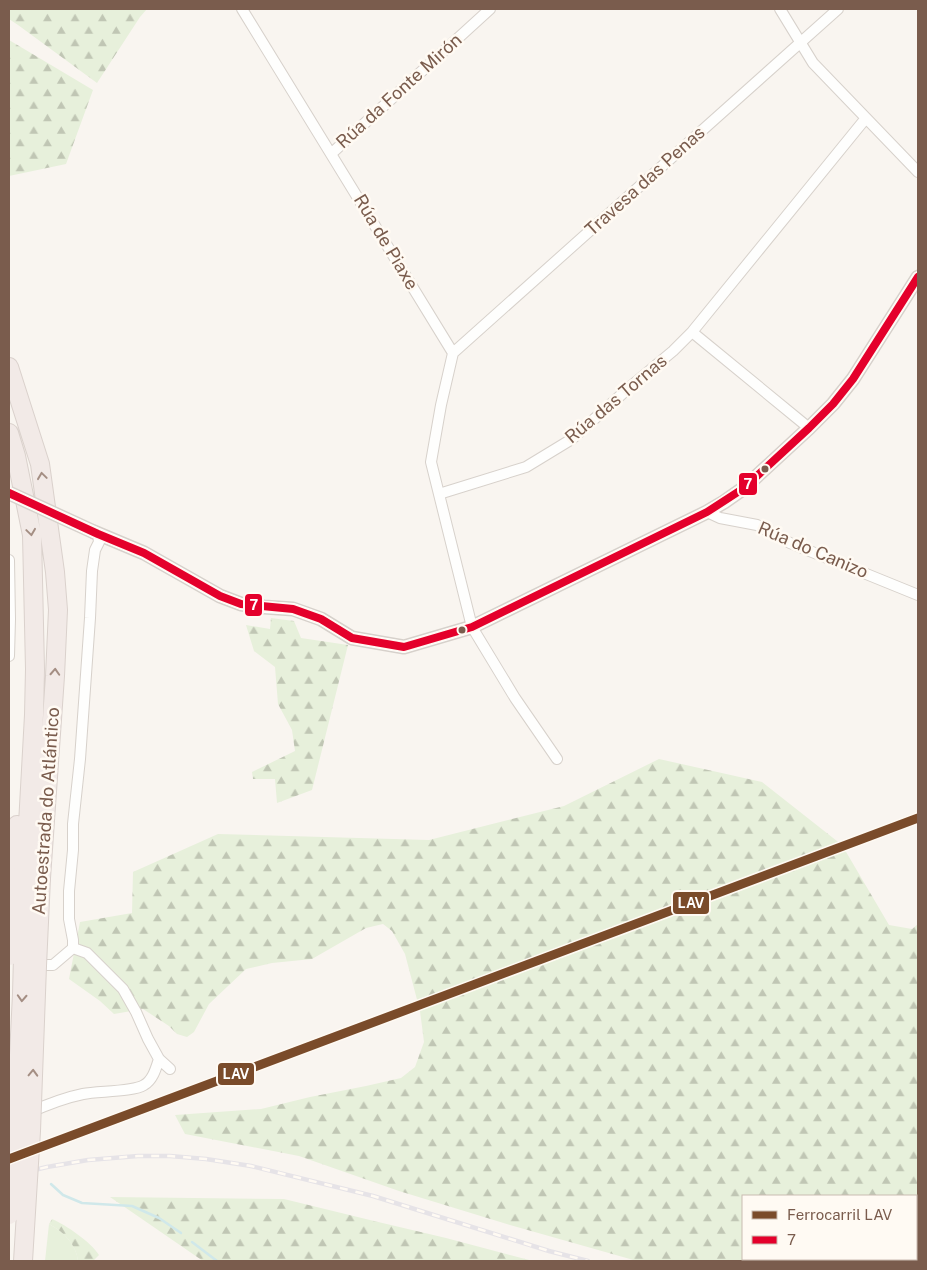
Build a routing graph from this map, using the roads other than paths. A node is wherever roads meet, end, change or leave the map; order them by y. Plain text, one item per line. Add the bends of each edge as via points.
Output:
1 (242, 9) edge
2 (490, 9) edge
3 (780, 9) edge
4 (838, 9) edge
5 (800, 42) junction
6 (866, 118) junction
7 (332, 153) junction
8 (918, 172) edge
9 (918, 278) edge
10 (692, 332) junction
11 (454, 353) junction
12 (9, 367) edge
13 (809, 428) junction
14 (9, 433) edge
15 (9, 493) edge
16 (439, 494) junction
17 (707, 512) junction
18 (96, 533) junction
19 (9, 560) edge
20 (918, 594) edge
21 (472, 627) junction
22 (9, 656) edge
23 (556, 759) dead end
24 (26, 878) junction
25 (73, 948) junction
26 (9, 952) edge
27 (9, 956) edge
28 (159, 1059) junction
29 (170, 1069) dead end
30 (9, 1214) edge
31 (23, 1261) edge

1 - 7 street, Rúa de Piaxe
2 - 7 street, Rúa da Fonte Mirón
3 - 5 street
4 - 5 street, Travesa das Penas
5 - 6 street via 813,63
5 - 11 street, Travesa das Penas
6 - 8 street
6 - 10 street, Rúa das Tornas
7 - 11 street, Rúa de Piaxe
9 - 13 street via 846,388
10 - 13 street
10 - 16 street, Rúa das Tornas via 572,440 526,467
11 - 16 street via 431,462
24 -> 12 highway, Autoestrada do Atlántico via 55,667 58,610 40,464
13 - 17 street via 744,488
14 -> 24 highway, Autoestrada do Atlántico via 32,535 35,669
15 - 18 street, bridge
16 - 21 street
17 - 20 street, Rúa do Canizo via 720,518 757,525 790,543
17 - 21 street
18 - 21 street via 144,554 220,596 241,604 293,609 321,619 352,638 404,647
18 - 25 street via 99,542 92,570 69,891
19 - 22 street
21 - 23 street
24 - 27 highway, bridge
24 -> 30 highway, Autoestrada do Atlántico, bridge
31 -> 24 highway, Autoestrada do Atlántico, bridge via 36,966
25 - 26 street via 53,965 29,965
25 - 28 street via 87,953 123,989
28 - 29 street
28 - 30 street via 151,1079 144,1086 84,1093 54,1101 26,1114 22,1125 14,1212

